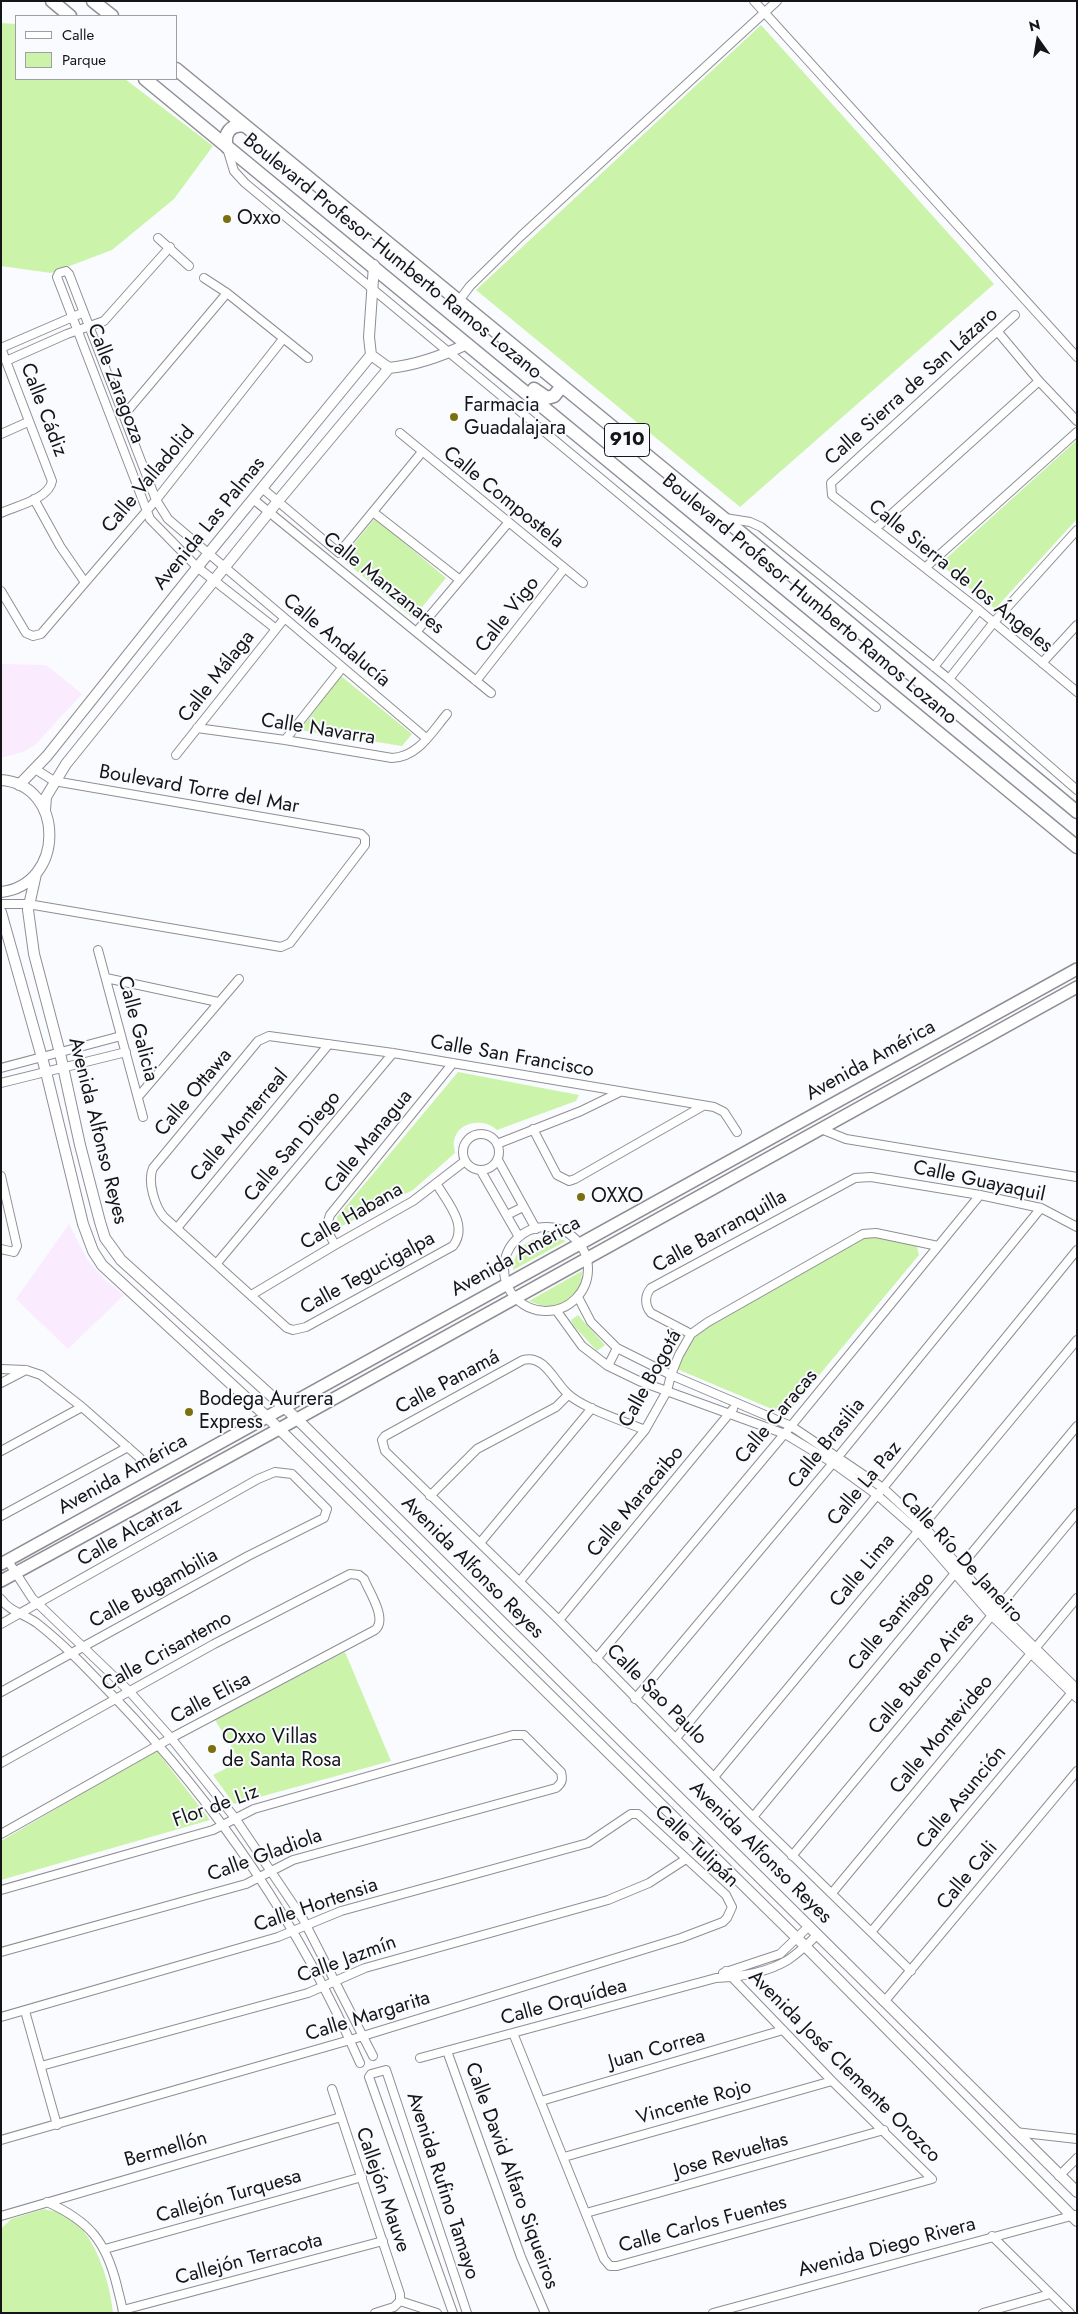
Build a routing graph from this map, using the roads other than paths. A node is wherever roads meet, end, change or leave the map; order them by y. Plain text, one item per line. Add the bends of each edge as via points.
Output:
1 (52, 1) edge
2 (94, 1) edge
3 (754, 1) edge
4 (777, 1) edge
5 (764, 12) junction
6 (69, 15) edge
7 (111, 15) edge
8 (178, 72) edge
9 (146, 80) edge
10 (245, 126) junction
11 (227, 146) junction
12 (158, 238) dead end
13 (170, 247) junction
14 (374, 265) junction
15 (189, 266) dead end
16 (204, 278) dead end
17 (371, 288) junction
18 (227, 293) junction
19 (458, 302) junction
20 (82, 313) junction
21 (1015, 315) dead end
22 (71, 317) junction
23 (89, 328) junction
24 (77, 331) junction
25 (998, 332) junction
26 (283, 338) junction
27 (1, 348) edge
28 (472, 348) junction
29 (449, 353) junction
30 (371, 355) junction
31 (1077, 357) edge
32 (308, 358) dead end
33 (6, 360) junction
34 (389, 368) junction
35 (1039, 381) junction
36 (562, 386) junction
37 (124, 415) junction
38 (1077, 421) edge
39 (28, 422) junction
40 (1077, 432) edge
41 (400, 433) dead end
42 (1, 434) edge
43 (582, 437) junction
44 (569, 451) junction
45 (422, 452) junction
46 (831, 483) joint
47 (262, 488) junction
48 (34, 499) junction
49 (253, 499) junction
50 (156, 500) junction
51 (278, 501) junction
52 (146, 512) junction
53 (270, 512) junction
54 (373, 512) junction
55 (1, 513) edge
56 (722, 517) junction
57 (508, 523) junction
58 (876, 528) junction
59 (1077, 530) edge
60 (208, 554) junction
61 (198, 567) junction
62 (926, 567) junction
63 (224, 569) junction
64 (564, 569) junction
65 (460, 580) junction
66 (84, 581) junction
67 (215, 581) junction
68 (583, 583) dead end
69 (1, 591) edge
70 (979, 610) junction
71 (284, 619) junction
72 (994, 622) junction
73 (1077, 625) edge
74 (276, 629) junction
75 (417, 632) junction
76 (1042, 663) junction
77 (934, 667) junction
78 (342, 668) junction
79 (949, 679) junction
80 (476, 681) junction
81 (1077, 692) edge
82 (491, 693) dead end
83 (876, 707) dead end
84 (448, 714) dead end
85 (197, 728) junction
86 (426, 738) junction
87 (284, 740) junction
88 (176, 755) dead end
89 (35, 769) junction
90 (1, 780) edge
91 (54, 781) junction
92 (19, 785) junction
93 (1077, 790) edge
94 (44, 810) junction
95 (1077, 812) edge
96 (1077, 846) edge
97 (36, 874) junction
98 (1, 892) edge
99 (1, 904) edge
100 (28, 904) junction
101 (1, 912) edge
102 (98, 950) dead end
103 (1077, 969) edge
104 (106, 978) junction
105 (239, 979) dead end
106 (1077, 987) edge
107 (218, 1002) junction
108 (122, 1036) junction
109 (270, 1036) joint
110 (329, 1044) junction
111 (126, 1052) junction
112 (60, 1053) junction
113 (394, 1053) junction
114 (42, 1058) junction
115 (454, 1064) junction
116 (1, 1068) edge
117 (63, 1068) junction
118 (46, 1072) junction
119 (1, 1083) edge
120 (620, 1092) junction
121 (138, 1097) junction
122 (703, 1106) junction
123 (143, 1117) dead end
124 (796, 1123) junction
125 (533, 1129) junction
126 (821, 1129) junction
127 (737, 1132) dead end
128 (805, 1138) junction
129 (497, 1144) junction
130 (498, 1160) junction
131 (465, 1162) junction
132 (481, 1171) junction
133 (1, 1176) edge
134 (1077, 1177) edge
135 (871, 1178) joint
136 (436, 1183) junction
137 (92, 1191) junction
138 (980, 1195) junction
139 (76, 1196) junction
140 (523, 1207) junction
141 (1041, 1208) junction
142 (507, 1215) junction
143 (1077, 1227) edge
144 (177, 1228) junction
145 (536, 1229) junction
146 (519, 1237) junction
147 (579, 1243) junction
148 (335, 1245) junction
149 (938, 1246) junction
150 (1, 1249) edge
151 (1077, 1250) edge
152 (587, 1258) junction
153 (218, 1263) junction
154 (507, 1283) junction
155 (253, 1294) junction
156 (578, 1297) junction
157 (516, 1298) junction
158 (556, 1310) junction
159 (691, 1334) junction
160 (1077, 1340) edge
161 (617, 1348) junction
162 (608, 1366) junction
163 (1, 1369) edge
164 (26, 1370) junction
165 (671, 1375) junction
166 (1, 1383) edge
167 (667, 1391) junction
168 (568, 1395) junction
169 (737, 1404) junction
170 (82, 1407) junction
171 (283, 1407) junction
172 (592, 1408) junction
173 (731, 1413) junction
174 (267, 1417) junction
175 (297, 1419) junction
176 (792, 1426) junction
177 (1077, 1426) edge
178 (279, 1430) junction
179 (645, 1430) junction
180 (785, 1434) junction
181 (382, 1440) joint
182 (128, 1447) junction
183 (1, 1452) edge
184 (839, 1456) junction
185 (140, 1458) dead end
186 (833, 1464) junction
187 (275, 1472) joint
188 (883, 1488) junction
189 (877, 1495) junction
190 (430, 1496) junction
191 (1077, 1513) edge
192 (1, 1516) edge
193 (920, 1527) junction
194 (480, 1544) junction
195 (4, 1562) edge
196 (960, 1566) junction
197 (15, 1573) junction
198 (954, 1573) junction
199 (350, 1574) joint
200 (1, 1581) edge
201 (520, 1581) junction
202 (1077, 1598) edge
203 (1, 1599) edge
204 (37, 1604) junction
205 (994, 1613) junction
206 (19, 1614) junction
207 (559, 1620) junction
208 (1, 1624) edge
209 (82, 1648) junction
210 (1032, 1651) junction
211 (71, 1654) junction
212 (596, 1659) junction
213 (128, 1691) junction
214 (1075, 1691) edge
215 (1, 1692) edge
216 (115, 1698) junction
217 (636, 1699) junction
218 (171, 1738) junction
219 (676, 1738) junction
220 (159, 1746) junction
221 (1, 1763) edge
222 (1077, 1771) edge
223 (562, 1777) joint
224 (714, 1777) junction
225 (635, 1814) joint
226 (753, 1817) junction
227 (235, 1818) junction
228 (224, 1825) junction
229 (1, 1834) edge
230 (792, 1856) junction
231 (686, 1859) junction
232 (273, 1871) junction
233 (260, 1877) junction
234 (1, 1890) edge
235 (832, 1893) junction
236 (732, 1907) joint
237 (306, 1925) junction
238 (808, 1926) junction
239 (295, 1931) junction
240 (871, 1932) junction
241 (817, 1935) junction
242 (801, 1943) junction
243 (1, 1952) edge
244 (911, 1971) junction
245 (729, 1974) junction
246 (335, 1982) junction
247 (323, 1988) junction
248 (884, 2002) junction
249 (25, 2011) junction
250 (1, 2017) edge
251 (783, 2030) junction
252 (513, 2033) junction
253 (364, 2036) junction
254 (350, 2040) junction
255 (447, 2051) junction
256 (373, 2056) dead end
257 (420, 2058) dead end
258 (360, 2063) dead end
259 (41, 2066) junction
260 (832, 2081) junction
261 (332, 2089) dead end
262 (541, 2101) junction
263 (341, 2117) junction
264 (57, 2125) junction
265 (884, 2130) junction
266 (1015, 2132) junction
267 (1077, 2139) edge
268 (1, 2140) edge
269 (564, 2157) junction
270 (1077, 2158) edge
271 (1060, 2176) junction
272 (362, 2177) junction
273 (932, 2179) joint
274 (1077, 2192) edge
275 (48, 2202) junction
276 (586, 2213) junction
277 (1, 2216) edge
278 (1075, 2217) edge
279 (992, 2236) junction
280 (383, 2241) junction
281 (105, 2249) junction
282 (1050, 2294) junction
283 (400, 2301) junction
284 (123, 2311) edge
285 (375, 2313) edge
286 (437, 2313) edge
287 (453, 2313) edge
288 (467, 2313) edge
289 (545, 2313) edge
290 (713, 2313) edge
291 (983, 2313) edge
292 (1070, 2313) edge

1 - 6 main road
2 - 7 main road
3 - 5 street
4 - 5 street
5 - 19 street via 521,236
5 - 31 street
8 - 10 main road, Boulevard Profesor Humberto Ramos Lozano / 910
9 - 11 main road, Boulevard Profesor Humberto Ramos Lozano
10 - 11 main road via 236,126 229,131
10 - 19 main road, Boulevard Profesor Humberto Ramos Lozano / 910
11 - 14 main road, Boulevard Profesor Humberto Ramos Lozano
11 - 17 street via 230,164 238,176
12 - 13 street
13 - 15 street
13 - 23 street via 104,321
14 - 17 street
14 - 28 main road, Boulevard Profesor Humberto Ramos Lozano
16 - 18 street
17 - 29 street
17 - 30 street
18 - 26 street
18 - 37 street
19 - 36 main road, Boulevard Profesor Humberto Ramos Lozano / 910
20 - 22 street
20 - 22 street, Calle Zaragoza via 70,277 66,271 62,272 57,276
20 - 23 street, Calle Zaragoza
21 - 25 street, Calle Sierra de San Lázaro
22 - 24 street, Calle Zaragoza
22 - 27 street
23 - 24 street
23 - 37 street, Calle Zaragoza
24 - 33 street
24 - 52 street, Calle Zaragoza
25 - 35 street
25 - 46 street, Calle Sierra de San Lázaro
26 - 32 street
26 - 50 street, Calle Valladolid
27 - 33 street, Calle Cádiz
28 - 29 street
28 - 36 main road via 496,357 544,397 554,396
28 - 43 main road, Boulevard Profesor Humberto Ramos Lozano
29 - 34 street via 409,366
29 - 44 street
30 - 34 street
30 - 47 street, Avenida Las Palmas
33 - 39 street, Calle Cádiz
34 - 51 street, Avenida Las Palmas
35 - 38 street
35 - 58 street
36 - 56 main road, Boulevard Profesor Humberto Ramos Lozano / 910
37 - 50 street, Calle Zaragoza
39 - 42 street
39 - 48 street, Calle Cádiz via 51,476 48,490
40 - 62 street
41 - 45 street, Calle Compostela
43 - 44 street
43 - 96 main road, Boulevard Profesor Humberto Ramos Lozano
44 - 83 street
45 - 54 street
45 - 57 street, Calle Compostela
46 - 58 street, Calle Sierra de los Ángeles via 832,495
47 - 49 street, Avenida Las Palmas
47 - 51 street, Calle Manzanares
48 - 55 street
48 - 66 street
49 - 53 street, Calle Manzanares
49 - 60 street, Avenida Las Palmas
50 - 52 street, Calle Valladolid
50 - 60 street, Calle Zaragoza via 168,519
51 - 53 street, Avenida Las Palmas
51 - 54 street, Calle Manzanares via 339,553
52 - 61 street, Calle Zaragoza via 154,525
52 - 66 street, Calle Valladolid
53 - 63 street, Avenida Las Palmas
53 - 75 street, Calle Manzanares
54 - 65 street
56 - 77 street via 761,527
56 - 95 main road, Boulevard Profesor Humberto Ramos Lozano / 910
57 - 64 street, Calle Compostela
57 - 65 street
58 - 62 street, Calle Sierra de los Ángeles
59 - 72 street
60 - 61 street, Avenida Las Palmas
60 - 63 street, Calle Andalucía
61 - 67 street, Calle Andalucía
61 - 89 street, Avenida Las Palmas
62 - 70 street, Calle Sierra de los Ángeles
63 - 67 street, Avenida Las Palmas
63 - 71 street, Calle Andalucía
64 - 68 street, Calle Compostela
64 - 80 street, Calle Vigo
65 - 75 street
66 - 69 street, Calle Valladolid via 41,634 33,636 26,633
67 - 74 street, Calle Andalucía
67 - 91 street, Avenida Las Palmas
70 - 72 street, Calle Sierra de los Ángeles
70 - 77 street
71 - 74 street, Calle Málaga
71 - 78 street, Calle Andalucía
72 - 76 street, Calle Sierra de los Ángeles
72 - 79 street
73 - 76 street
74 - 85 street, Calle Málaga
75 - 80 street, Calle Manzanares
76 - 81 street, Calle Sierra de los Ángeles
77 - 79 street
78 - 86 street, Calle Andalucía
78 - 87 street
79 - 93 street
80 - 82 street, Calle Manzanares
84 - 86 street, Calle Navarra
85 - 87 street, Calle Navarra
85 - 88 street, Calle Málaga
86 - 87 street, Calle Navarra via 409,756 392,758
89 - 91 street, Boulevard Torre del Mar
89 - 92 street, Avenida Las Palmas
90 - 92 street
91 - 94 street, Avenida Las Palmas
91 - 100 street, Boulevard Torre del Mar via 361,834 365,845 290,943 276,947
92 - 94 street via 38,800
94 - 97 street, Avenida Alfonso Reyes via 50,827 50,844
97 - 98 street via 23,885
97 - 100 street, Avenida Alfonso Reyes
99 - 100 street
100 - 112 street, Avenida Alfonso Reyes via 34,954
101 - 114 street, Avenida Alfonso Reyes
102 - 104 street, Calle Galicia
103 - 124 main road, Avenida América
104 - 107 street
104 - 108 street, Calle Galicia
105 - 107 street
106 - 126 main road, Avenida América
107 - 121 street
108 - 111 street, Calle Galicia
108 - 112 street
109 - 110 street, Calle San Francisco
109 - 144 street, Calle Ottawa via 258,1041 153,1168 150,1178 160,1213
110 - 113 street, Calle San Francisco
110 - 144 street, Calle Monterreal
111 - 117 street
111 - 121 street, Calle Galicia
112 - 114 street
112 - 117 street, Avenida Alfonso Reyes
113 - 115 street, Calle San Francisco
113 - 153 street, Calle San Diego
114 - 116 street
114 - 118 street, Avenida Alfonso Reyes
115 - 120 street, Calle San Francisco
115 - 148 street, Calle Managua via 330,1214 326,1228
117 - 118 street
117 - 137 street, Avenida Alfonso Reyes
118 - 119 street
118 - 139 street, Avenida Alfonso Reyes
120 - 122 street, Calle San Francisco
120 - 125 street
121 - 123 street, Calle Galicia
122 - 125 street via 569,1181 558,1175
122 - 127 street, Calle San Francisco via 720,1109
124 - 128 main road
124 - 147 main road, Avenida América
125 - 129 street
126 - 128 main road, Avenida América
126 - 134 street via 846,1139
128 - 152 main road, Avenida América
129 - 130 street
129 - 131 street via 488,1135 470,1138 463,1149
130 - 132 street via 494,1166
130 - 140 street
131 - 132 street
131 - 136 street, Calle Habana
132 - 142 street
133 - 150 street via 17,1243 16,1251 12,1253
135 - 138 street, Calle Guayaquil
135 - 159 street, Calle Barranquilla via 847,1181 651,1288 646,1298 651,1313
136 - 148 street, Calle Habana via 413,1202
136 - 155 street, Calle Tegucigalpa via 459,1222 459,1238 453,1246 306,1326 293,1330 287,1328
137 - 139 street
137 - 171 street, Avenida Alfonso Reyes via 105,1238 121,1260
138 - 141 street, Calle Guayaquil
138 - 149 street, Calle Caracas
139 - 174 street, Avenida Alfonso Reyes via 93,1251 102,1265
140 - 142 street
140 - 145 street
141 - 143 street, Calle Guayaquil
141 - 184 street, Calle Brasilia
142 - 146 street
144 - 153 street
145 - 146 street
145 - 147 street via 552,1228 567,1233
146 - 154 street via 506,1258 504,1271
147 - 152 street
147 - 154 main road, Avenida América
148 - 155 street, Calle Habana
149 - 159 street, Calle Bogotá via 876,1233 863,1234
149 - 176 street, Calle Caracas
151 - 188 street, Calle La Paz
152 - 156 street via 588,1278
152 - 157 main road, Avenida América
153 - 155 street
154 - 157 street
154 - 171 main road, Avenida América
156 - 158 street
156 - 161 street, Calle Río De Janeiro via 591,1322
157 - 158 street via 534,1309
157 - 175 main road, Avenida América
158 - 162 street, Calle Río De Janeiro via 582,1346
159 - 165 street, Calle Bogotá
160 - 193 street, Calle Lima
161 - 162 street
161 - 165 street, Calle Río De Janeiro
162 - 167 street, Calle Río De Janeiro via 639,1382
163 - 164 street
164 - 166 street
164 - 170 street via 41,1375
165 - 167 street, Calle Bogotá
165 - 169 street, Calle Río De Janeiro
167 - 173 street, Calle Río De Janeiro
167 - 179 street, Calle Bogotá
168 - 172 street
168 - 181 street, Calle Panamá via 540,1363 532,1359 523,1360
168 - 190 street via 556,1407 477,1449
169 - 173 street, Calle Maracaibo
169 - 176 street, Calle Río De Janeiro
170 - 182 street
170 - 183 street
171 - 174 main road, Avenida América
171 - 175 street, Avenida Alfonso Reyes
172 - 179 street
172 - 194 street
173 - 180 street, Calle Río De Janeiro
173 - 207 street, Calle Maracaibo
174 - 178 street, Avenida Alfonso Reyes
174 - 195 main road, Avenida América
175 - 178 main road, Avenida América
175 - 238 street, Avenida Alfonso Reyes
176 - 180 street, Calle Caracas
176 - 184 street, Calle Río De Janeiro
177 - 196 street, Calle Santiago
178 - 197 main road, Avenida América
178 - 242 street, Avenida Alfonso Reyes
179 - 201 street, Calle Bogotá
180 - 186 street, Calle Río De Janeiro
180 - 212 street, Calle Caracas
181 - 190 street, Calle Sao Paulo via 384,1451
182 - 185 street
182 - 192 street
184 - 186 street, Calle Brasilia
184 - 188 street, Calle Río De Janeiro
186 - 189 street, Calle Río De Janeiro
186 - 217 street, Calle Brasilia
187 - 204 street, Calle Alcatraz
187 - 209 street, Calle Bugambilia via 292,1474 325,1505 327,1512 324,1518
188 - 189 street, Calle La Paz
188 - 193 street, Calle Río De Janeiro
189 - 193 street, Calle Río De Janeiro
189 - 219 street, Calle La Paz
190 - 194 street, Calle Sao Paulo
191 - 205 street, Calle Bueno Aires
193 - 196 street, Calle Río De Janeiro
193 - 198 street, Calle Río De Janeiro
193 - 224 street, Calle Lima
194 - 201 street, Calle Sao Paulo
195 - 197 street
196 - 198 street, Calle Santiago
196 - 205 street, Calle Río De Janeiro
197 - 200 main road, Avenida América
197 - 204 street
198 - 205 street, Calle Río De Janeiro
198 - 226 street, Calle Santiago
199 - 213 street, Calle Crisantemo
199 - 218 street, Calle Elisa via 364,1579 380,1618 375,1630
201 - 207 street, Calle Sao Paulo
202 - 210 street, Calle Montevideo
203 - 206 street
204 - 206 street, Calle Alcatraz
204 - 209 street
205 - 210 street, Calle Río De Janeiro
205 - 230 street, Calle Bueno Aires
206 - 208 street, Calle Alcatraz
206 - 211 street via 37,1624
207 - 212 street, Calle Sao Paulo
209 - 211 street, Calle Bugambilia
209 - 213 street
210 - 214 street, Calle Río De Janeiro
210 - 235 street, Calle Montevideo
211 - 215 street, Calle Bugambilia
211 - 216 street
212 - 217 street, Calle Sao Paulo
213 - 216 street, Calle Crisantemo
213 - 218 street
214 - 240 street, Calle Asunción
216 - 220 street
216 - 221 street, Calle Crisantemo
217 - 219 street, Calle Sao Paulo
218 - 220 street, Calle Elisa
218 - 227 street
219 - 224 street, Calle Sao Paulo
220 - 228 street
220 - 229 street, Calle Elisa
222 - 244 street, Calle Cali
223 - 227 street, Flor de Liz via 561,1772 524,1735 513,1735 254,1809
223 - 232 street, Calle Gladiola via 556,1788 293,1860
224 - 226 street, Calle Sao Paulo
225 - 231 street, Calle Tulipán
225 - 237 street, Calle Hortensia via 624,1817 588,1844 341,1912
226 - 230 street, Calle Sao Paulo
227 - 228 street, Flor de Liz
227 - 232 street
228 - 233 street
228 - 234 street, Flor de Liz
230 - 235 street, Calle Sao Paulo
231 - 236 street, Calle Tulipán via 726,1894
231 - 246 street, Calle Jazmín via 649,1883 608,1900 365,1968
232 - 233 street, Calle Gladiola
232 - 237 street
233 - 239 street
233 - 243 street, Calle Gladiola via 246,1884
235 - 240 street, Calle Sao Paulo
236 - 253 street, Calle Margarita via 723,1922 681,1938
237 - 239 street, Calle Hortensia
237 - 246 street
238 - 241 street, Avenida Alfonso Reyes
238 - 242 street, Calle Orquídea
239 - 247 street
239 - 249 street, Calle Hortensia
240 - 244 street, Calle Sao Paulo
241 - 242 street, Calle Orquídea
241 - 248 street, Avenida Alfonso Reyes
242 - 245 street, Calle Orquídea
242 - 278 street, Avenida Alfonso Reyes
244 - 248 street, Calle Cali
245 - 251 street, Avenida José Clemente Orozco
245 - 252 street, Calle Orquídea
246 - 247 street, Calle Jazmín
246 - 253 street
247 - 254 street
247 - 259 street, Calle Jazmín
248 - 266 street, Avenida Alfonso Reyes
249 - 250 street, Calle Hortensia
249 - 259 street
251 - 260 street, Avenida José Clemente Orozco
251 - 262 street, Juan Correa
252 - 255 street, Calle Orquídea
252 - 262 street, Calle Carlos Fuentes
253 - 254 street, Calle Margarita
253 - 256 street
254 - 258 street
254 - 264 street, Calle Margarita
255 - 257 street, Calle Orquídea
255 - 289 street, Calle David Alfaro Siqueiros
259 - 264 street
260 - 265 street, Avenida José Clemente Orozco
260 - 269 street, Vincente Rojo
261 - 263 street, Callejón Mauve
262 - 269 street, Calle Carlos Fuentes
263 - 272 street, Callejón Mauve
263 - 275 street, Bermellón
264 - 268 street, Calle Margarita
265 - 273 street, Avenida José Clemente Orozco
265 - 276 street, Jose Revueltas
266 - 267 street
266 - 271 street, Avenida Alfonso Reyes
269 - 276 street, Calle Carlos Fuentes
270 - 271 street
271 - 274 street, Avenida Alfonso Reyes
272 - 280 street, Callejón Mauve
272 - 281 street, Callejón Turquesa
273 - 276 street, Calle Carlos Fuentes via 613,2266 604,2259
275 - 277 street, Bermellón
275 - 281 street via 86,2226
278 - 279 street, Avenida Diego Rivera
279 - 282 street
279 - 290 street, Avenida Diego Rivera
280 - 283 street, Callejón Mauve
280 - 284 street, Callejón Terracota
281 - 284 street
282 - 291 street
282 - 292 street
283 - 285 street via 394,2307
283 - 286 street
287 - 288 street, Avenida Rufino Tamayo via 369,2077 386,2070

